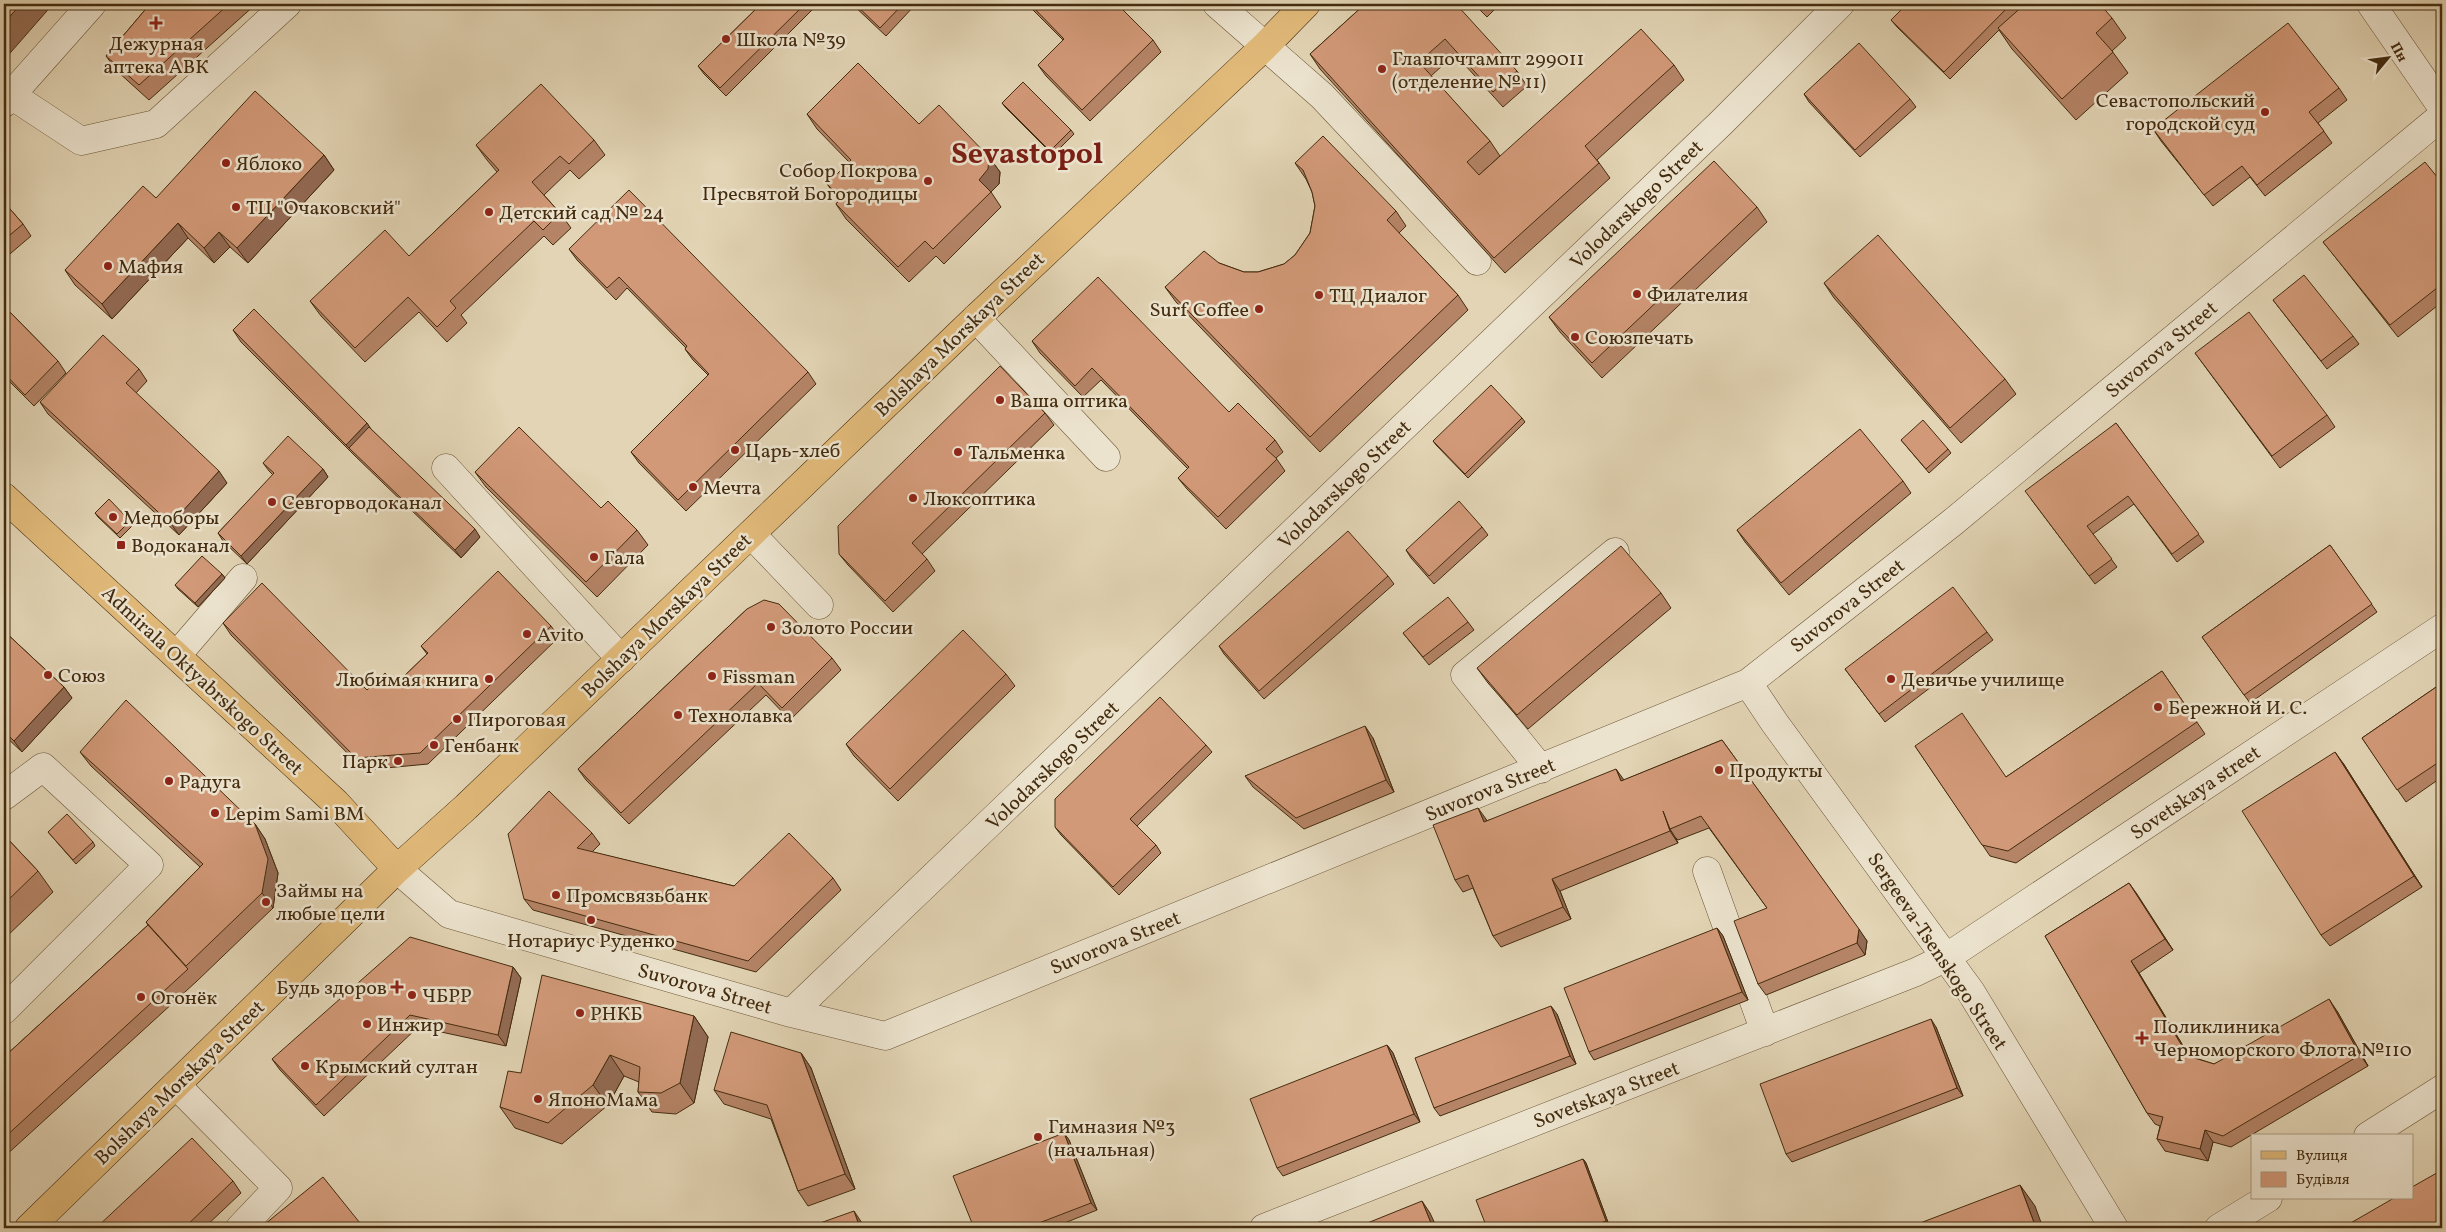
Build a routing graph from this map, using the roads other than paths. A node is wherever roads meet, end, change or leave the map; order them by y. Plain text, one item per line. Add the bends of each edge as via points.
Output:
1 (92, 4) edge
2 (287, 4) edge
3 (1217, 4) edge
4 (1306, 4) edge
5 (1840, 4) edge
6 (2371, 4) edge
7 (1264, 47) junction
8 (7, 99) edge
9 (2442, 107) edge
10 (2442, 116) edge
11 (1477, 261) edge
12 (976, 318) junction
13 (1106, 457) dead end
14 (446, 468) dead end
15 (4, 497) edge
16 (751, 534) junction
17 (1620, 548) edge
18 (243, 578) dead end
19 (819, 605) dead end
20 (2442, 628) edge
21 (178, 655) junction
22 (621, 659) junction
23 (1748, 683) junction
24 (1542, 769) junction
25 (4, 796) edge
26 (397, 869) junction
27 (1707, 871) dead end
28 (1947, 957) junction
29 (4, 1010) edge
30 (791, 1013) junction
31 (1765, 1032) junction
32 (176, 1085) junction
33 (2442, 1089) edge
34 (2371, 1134) edge
35 (2265, 1200) edge
36 (29, 1228) edge
37 (240, 1228) edge
38 (1264, 1228) edge
39 (2114, 1228) edge
40 (2219, 1228) edge

1 - 8 street
2 - 8 street via 156,124 81,141
3 - 7 street
4 - 7 main road, Bolshaya Morskaya Street
5 - 30 street, Volodarskogo Street via 1700,143
6 - 9 street
7 - 11 street via 1322,96
7 - 12 main road, Bolshaya Morskaya Street
10 - 23 street, Suvorova Street via 1953,522
12 - 13 street
12 - 16 main road, Bolshaya Morskaya Street
14 - 22 street
15 - 21 main road, Admirala Oktyabrskogo Street
16 - 19 street
16 - 22 main road, Bolshaya Morskaya Street
17 - 24 street via 1465,675
18 - 21 street
20 - 28 street, Sovetskaya street
21 - 26 main road, Admirala Oktyabrskogo Street via 336,803
22 - 26 main road, Bolshaya Morskaya Street
23 - 24 street, Suvorova Street
23 - 28 street, Sergeeva-Tsenskogo Street
24 - 30 street, Suvorova Street via 885,1036
25 - 29 street via 43,767 149,865
26 - 30 street, Suvorova Street via 449,914
26 - 32 main road, Bolshaya Morskaya Street
27 - 31 street
28 - 31 street, Sovetskaya Street
28 - 39 street, Sergeeva-Tsenskogo Street
31 - 38 street, Sovetskaya Street
32 - 36 main road, Bolshaya Morskaya Street
32 - 37 street via 278,1188
33 - 34 street
35 - 40 street

